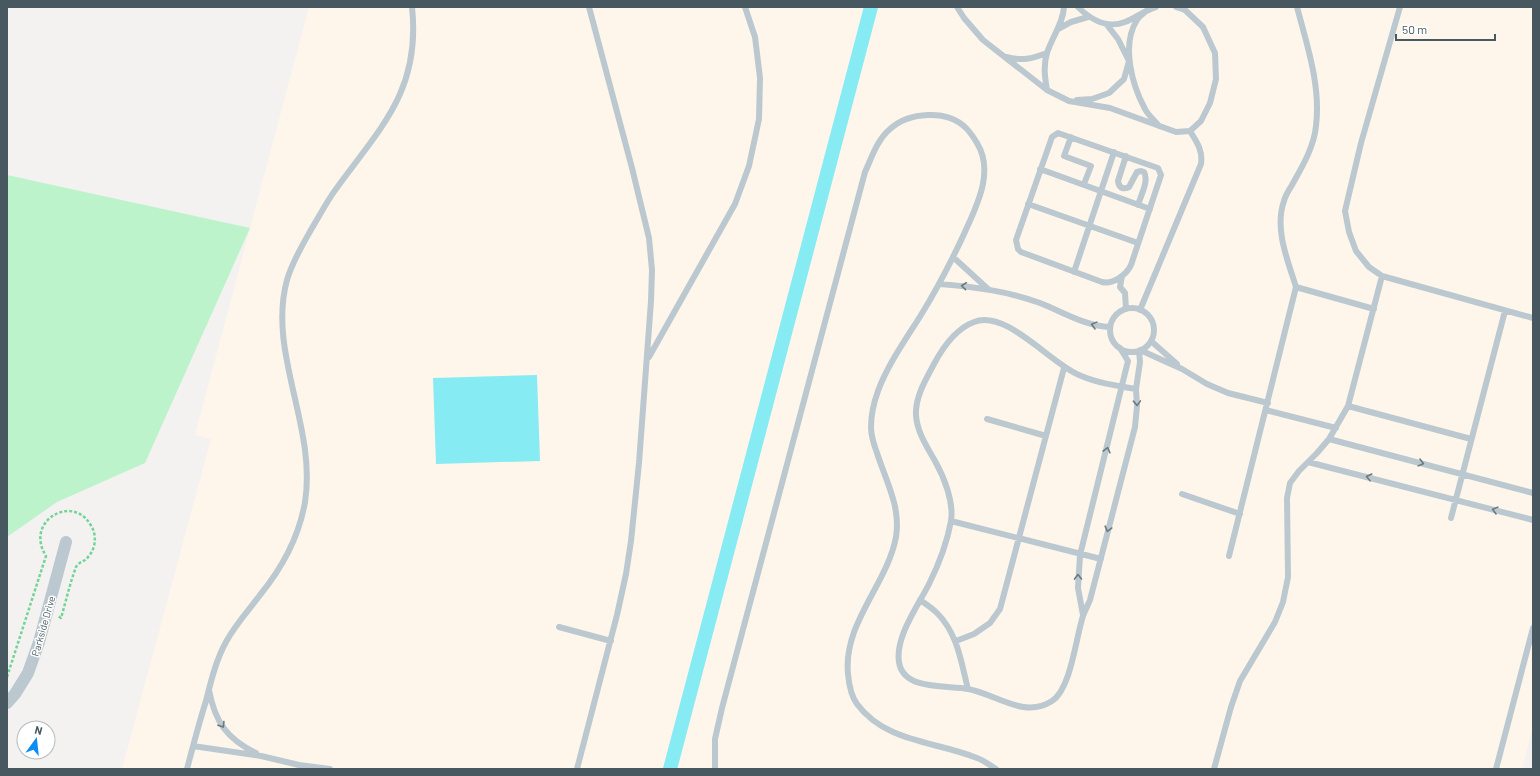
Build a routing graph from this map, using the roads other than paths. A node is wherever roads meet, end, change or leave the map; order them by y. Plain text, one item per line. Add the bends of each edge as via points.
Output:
1 (412, 7) edge
2 (589, 7) edge
3 (745, 7) edge
4 (957, 7) edge
5 (1064, 7) edge
6 (1078, 7) edge
7 (1156, 7) edge
8 (1176, 7) edge
9 (1296, 7) edge
10 (1400, 7) edge
11 (1148, 9) junction
12 (1088, 17) junction
13 (1107, 25) junction
14 (1058, 29) junction
15 (1047, 53) junction
16 (1003, 56) junction
17 (1129, 61) junction
18 (1047, 90) junction
19 (1069, 101) junction
20 (1160, 127) junction
21 (1190, 131) junction
22 (1071, 137) junction
23 (1114, 152) junction
24 (1126, 156) junction
25 (1040, 170) junction
26 (1084, 184) junction
27 (1101, 191) junction
28 (1028, 204) junction
29 (1138, 205) junction
30 (1150, 209) junction
31 (1089, 226) junction
32 (1138, 243) junction
33 (953, 257) junction
34 (1074, 272) junction
35 (1122, 276) junction
36 (1382, 276) junction
37 (940, 284) junction
38 (1296, 287) junction
39 (988, 288) junction
40 (1126, 309) junction
41 (1374, 309) junction
42 (1140, 310) junction
43 (1505, 311) junction
44 (1533, 318) edge
45 (1110, 327) junction
46 (1151, 341) junction
47 (1120, 348) junction
48 (1140, 350) junction
49 (647, 360) junction
50 (1064, 368) junction
51 (1182, 369) junction
52 (1123, 387) junction
53 (1136, 389) junction
54 (1268, 403) junction
55 (1348, 406) junction
56 (1266, 410) junction
57 (987, 419) dead end
58 (1336, 428) junction
59 (1046, 436) junction
60 (1329, 438) junction
61 (1471, 439) junction
62 (1308, 462) junction
63 (1462, 474) junction
64 (1533, 493) edge
65 (1182, 494) dead end
66 (1456, 499) junction
67 (1240, 514) junction
68 (1451, 518) dead end
69 (951, 520) junction
70 (1533, 520) edge
71 (1019, 538) junction
72 (66, 542) dead end
73 (1080, 555) junction
74 (1229, 556) dead end
75 (1101, 559) junction
76 (920, 600) junction
77 (1083, 615) junction
78 (559, 627) dead end
79 (1533, 628) edge
80 (611, 640) junction
81 (956, 641) junction
82 (209, 689) junction
83 (968, 689) junction
84 (7, 703) edge
85 (193, 746) junction
86 (261, 756) junction
87 (187, 769) edge
88 (330, 769) edge
89 (577, 769) edge
90 (715, 769) edge
91 (996, 769) edge
92 (1214, 769) edge
93 (1496, 769) edge

1 - 82 lane via 413,47 409,71 401,94 373,140 334,191 299,252 287,280 282,309 282,334 305,452 305,502 290,550 277,572 226,641
2 - 49 lane via 649,238 652,270
3 - 49 lane via 755,37 760,78 760,119 750,166 731,210
4 - 16 lane via 982,40
5 - 14 lane
6 - 12 lane
7 - 11 lane
8 - 21 lane via 1185,10 1203,27 1215,53 1216,79 1210,103 1201,122
9 - 38 lane via 1310,60 1317,102 1312,146 1284,202 1280,224
10 - 36 lane via 1361,143 1345,210 1356,251 1369,267
11 - 13 lane via 1125,23
11 - 17 lane via 1137,19 1131,35
12 - 13 lane
12 - 14 lane via 1070,22
13 - 17 lane via 1118,39
14 - 15 lane
15 - 16 lane via 1031,59 1018,60
15 - 18 lane via 1044,73
16 - 18 lane
17 - 19 lane via 1124,79 1109,93 1092,99
17 - 20 lane via 1136,88 1146,111
18 - 19 lane
19 - 20 lane via 1110,108
20 - 21 lane via 1176,132
21 - 42 lane via 1201,150 1201,164
22 - 23 lane
22 - 25 lane via 1058,133 1054,135
22 - 26 lane via 1064,156 1091,166
23 - 24 lane
23 - 27 lane
24 - 29 lane via 1119,186 1125,189 1129,187 1136,172 1141,171 1146,175
24 - 30 lane via 1160,171
25 - 26 lane
25 - 28 lane
26 - 27 lane
27 - 29 lane
27 - 31 lane
28 - 31 lane
28 - 34 lane via 1016,240 1018,249
29 - 30 lane
30 - 32 lane
31 - 32 lane
31 - 34 lane
32 - 35 lane via 1129,270
33 - 37 lane
33 - 39 lane
33 - 90 lane via 980,196 984,162 978,145 965,127 950,119 930,115 907,118 890,129 876,145 866,172 722,708 715,739
34 - 35 lane via 1105,283
35 - 40 lane via 1120,287 1125,294
36 - 41 lane
36 - 43 lane
39 -> 37 lane
37 - 91 lane via 887,370 873,409 871,427 874,445 893,496 897,518 896,536 892,552 857,623 847,666 849,686 856,703 867,715 890,731 978,758
38 - 41 lane
38 - 54 lane
45 -> 39 lane via 1079,320 1040,303
40 - 42 lane
40 - 45 lane via 1115,316
41 - 55 lane
42 - 46 lane via 1153,323
43 - 44 lane
43 - 61 lane
45 - 47 lane via 1113,341
46 - 48 lane
46 - 51 lane
47 - 48 lane via 1129,352
47 - 52 lane via 1128,361
48 - 51 lane
48 - 53 lane
49 - 80 lane via 631,541
50 - 52 lane via 1095,381
50 - 59 lane
50 - 69 lane via 1012,329 988,320 975,321 950,339 925,381 918,398 916,415 924,443 943,476 952,512
51 - 54 lane via 1228,393
52 - 53 lane
73 -> 52 lane
53 -> 75 lane via 1138,406 1135,427
54 - 56 lane
55 - 58 lane
55 - 61 lane
56 - 58 lane
56 - 67 lane
57 - 59 lane
58 - 60 lane
59 - 71 lane
60 - 62 lane
60 -> 63 lane
61 - 63 lane
66 -> 62 lane
62 - 92 lane via 1290,483 1287,498 1288,576 1283,602 1275,622 1240,681
63 - 64 lane
63 - 66 lane
65 - 67 lane
66 - 68 lane
70 -> 66 lane
67 - 74 lane
69 - 71 lane
69 - 76 lane via 938,565
71 - 73 lane
71 - 81 lane via 1000,609 990,623 974,634
72 - 84 street, Parkside Drive via 35,654 28,673
73 - 75 lane
77 -> 73 lane via 1078,588
75 - 77 lane via 1090,600
76 - 81 lane via 937,612 950,628
76 - 83 lane via 907,623 901,643 898,661 902,671 913,680 929,686
77 - 83 lane via 1068,674 1053,700 1030,708
78 - 80 lane
79 - 93 lane
80 - 89 lane
81 - 83 lane
82 - 85 lane
82 -> 86 lane via 212,705 228,736 242,747
85 - 86 lane
85 - 87 lane
86 - 88 lane

